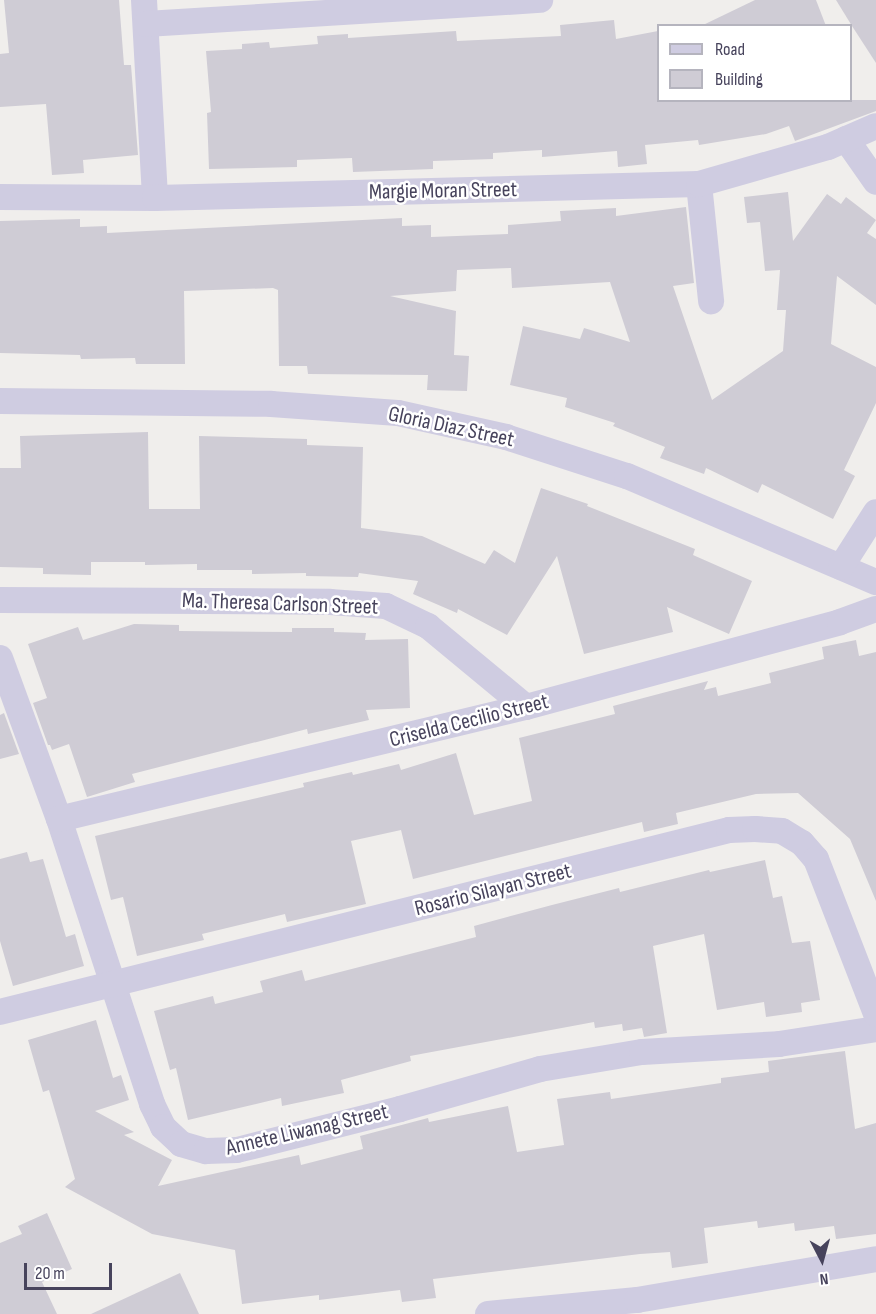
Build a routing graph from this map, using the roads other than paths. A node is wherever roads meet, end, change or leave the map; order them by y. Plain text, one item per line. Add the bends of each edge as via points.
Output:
1 (540, 0) edge
2 (145, 12) edge
3 (876, 126) edge
4 (846, 139) junction
5 (876, 182) edge
6 (699, 184) junction
7 (0, 197) edge
8 (155, 198) junction
9 (711, 301) dead end
10 (0, 401) edge
11 (876, 512) edge
12 (842, 567) junction
13 (876, 582) edge
14 (0, 600) edge
15 (876, 609) edge
16 (0, 658) edge
17 (526, 708) junction
18 (59, 819) junction
19 (113, 985) junction
20 (0, 1012) edge
21 (876, 1014) edge
22 (876, 1029) edge
23 (876, 1259) edge
24 (488, 1314) edge

1 - 2 street
2 - 8 street
3 - 4 street, Margie Moran Street
4 - 5 street
4 - 6 street, Margie Moran Street
6 - 8 street, Margie Moran Street
6 - 9 street
7 - 8 street, Margie Moran Street
10 - 12 street, Gloria Diaz Street via 271,404 398,413 506,437 627,476
11 - 12 street
12 - 13 street, Gloria Diaz Street
14 - 17 street, Ma. Theresa Carlson Street via 330,602 387,606 428,626
15 - 17 street, Criselda Cecilio Street
16 - 18 street, Annete Liwanag Street
17 - 18 street, Criselda Cecilio Street
18 - 19 street, Annete Liwanag Street
19 - 20 street, Rosario Silayan Street
19 - 21 street, Rosario Silayan Street via 729,830 755,829 782,831 802,843 816,859
19 - 22 street, Annete Liwanag Street via 163,1127 181,1144 206,1151 237,1150 540,1069 642,1052 779,1044
23 - 24 street via 637,1300

